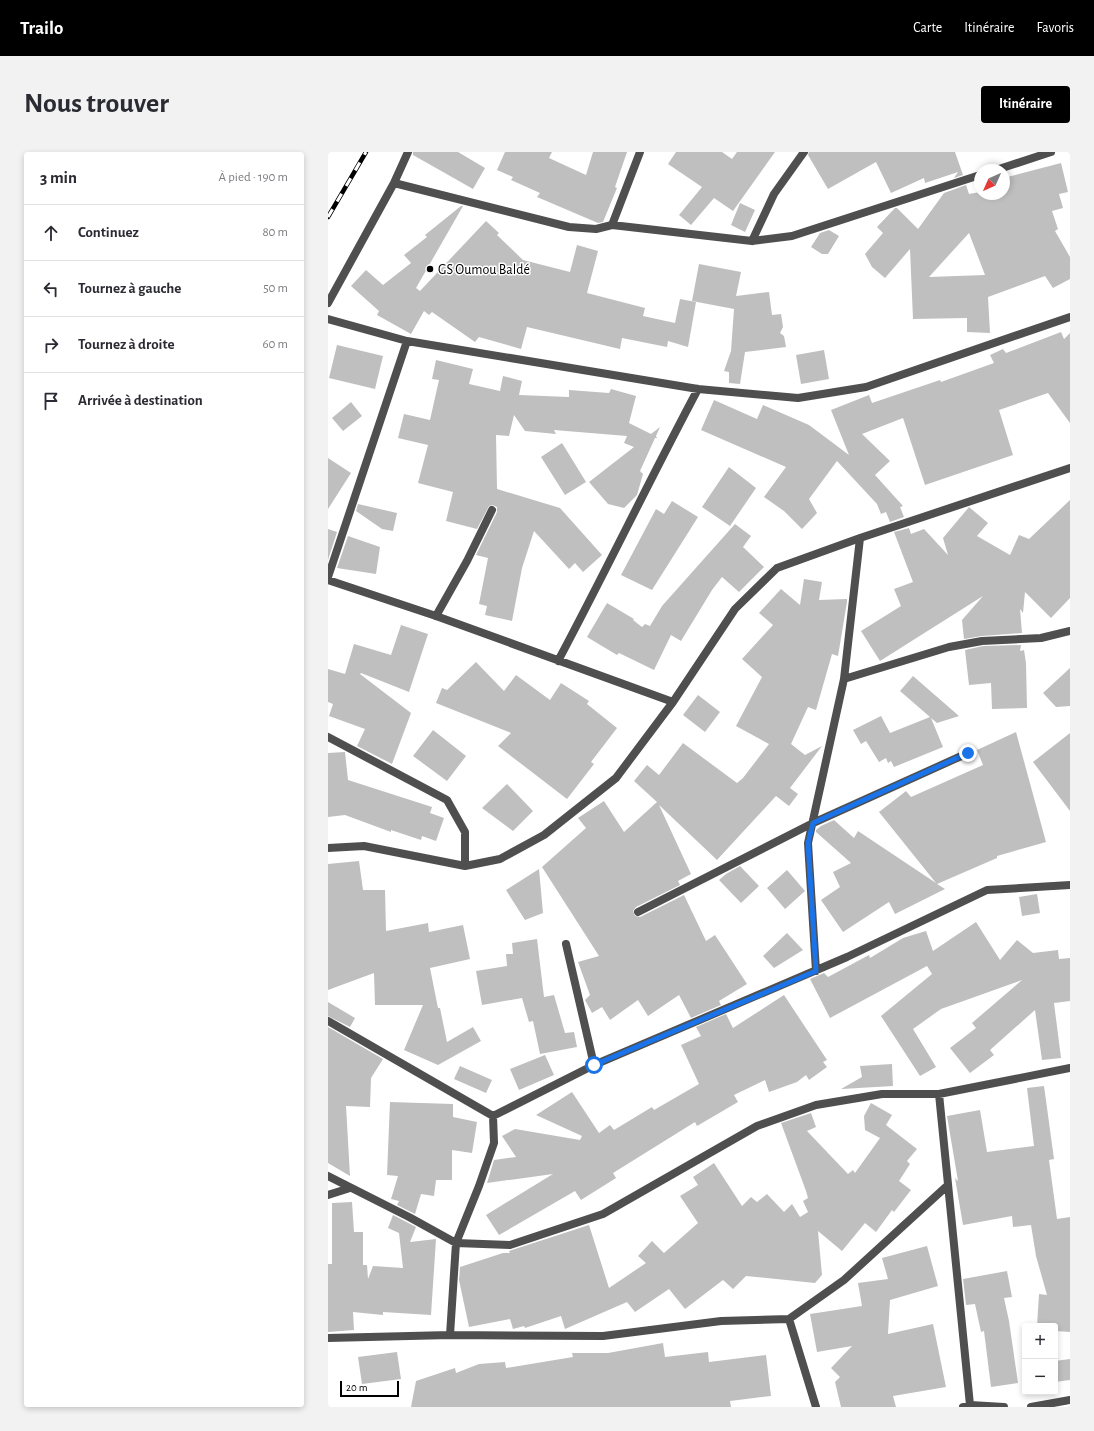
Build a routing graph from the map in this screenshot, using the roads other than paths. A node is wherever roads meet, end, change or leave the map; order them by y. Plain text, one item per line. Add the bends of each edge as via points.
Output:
1 (408, 152) edge
2 (640, 152) edge
3 (804, 152) edge
4 (1051, 152) edge
5 (1010, 165) edge
6 (974, 177) edge
7 (394, 183) junction
8 (612, 225) junction
9 (752, 241) junction
10 (328, 303) edge
11 (1070, 317) edge
12 (328, 319) edge
13 (407, 341) junction
14 (698, 389) junction
15 (1070, 468) edge
16 (492, 510) dead end
17 (860, 538) junction
18 (328, 577) edge
19 (328, 580) edge
20 (436, 616) junction
21 (1070, 631) edge
22 (558, 661) junction
23 (844, 679) junction
24 (673, 702) junction
25 (328, 737) edge
26 (968, 753) dead end
27 (813, 823) junction
28 (328, 848) edge
29 (465, 866) junction
30 (1070, 885) edge
31 (638, 912) dead end
32 (566, 944) dead end
33 (816, 971) junction
34 (328, 1021) edge
35 (594, 1065) junction
36 (1070, 1068) edge
37 (939, 1094) junction
38 (493, 1116) junction
39 (328, 1176) edge
40 (948, 1185) junction
41 (350, 1188) junction
42 (328, 1195) edge
43 (456, 1243) junction
44 (789, 1319) junction
45 (450, 1335) junction
46 (328, 1338) edge
47 (1070, 1400) edge
48 (966, 1406) edge
49 (816, 1407) edge
50 (1004, 1407) edge
51 (1031, 1407) edge

1 - 7 street
2 - 8 street
3 - 9 street via 774,194
4 - 5 street
6 - 9 street via 792,236
7 - 8 street via 569,227 596,229
7 - 10 street
8 - 9 street
11 - 14 street via 866,387 798,398
12 - 13 street
13 - 14 street
13 - 18 street
14 - 22 street
15 - 17 street
16 - 20 street
17 - 23 street
17 - 24 street via 777,568 735,609
19 - 20 street
20 - 22 street
21 - 23 street via 1041,638 982,640 949,647
22 - 24 street
23 - 27 street
24 - 29 street via 616,778 550,830 500,859
25 - 29 street via 447,800 465,832
26 - 27 street
27 - 31 street
27 - 33 street via 808,843
28 - 29 street via 364,846
30 - 33 street via 986,890
32 - 35 street
33 - 35 street
34 - 38 street
35 - 38 street
36 - 37 street
37 - 40 street
37 - 43 street via 882,1094 816,1105 757,1126 603,1214 510,1245
38 - 43 street via 494,1143
39 - 41 street
40 - 44 street via 844,1280
40 - 48 street
41 - 42 street
41 - 43 street
43 - 45 street
44 - 45 street via 721,1321 603,1336
44 - 49 street
45 - 46 street
47 - 51 street
48 - 50 street

